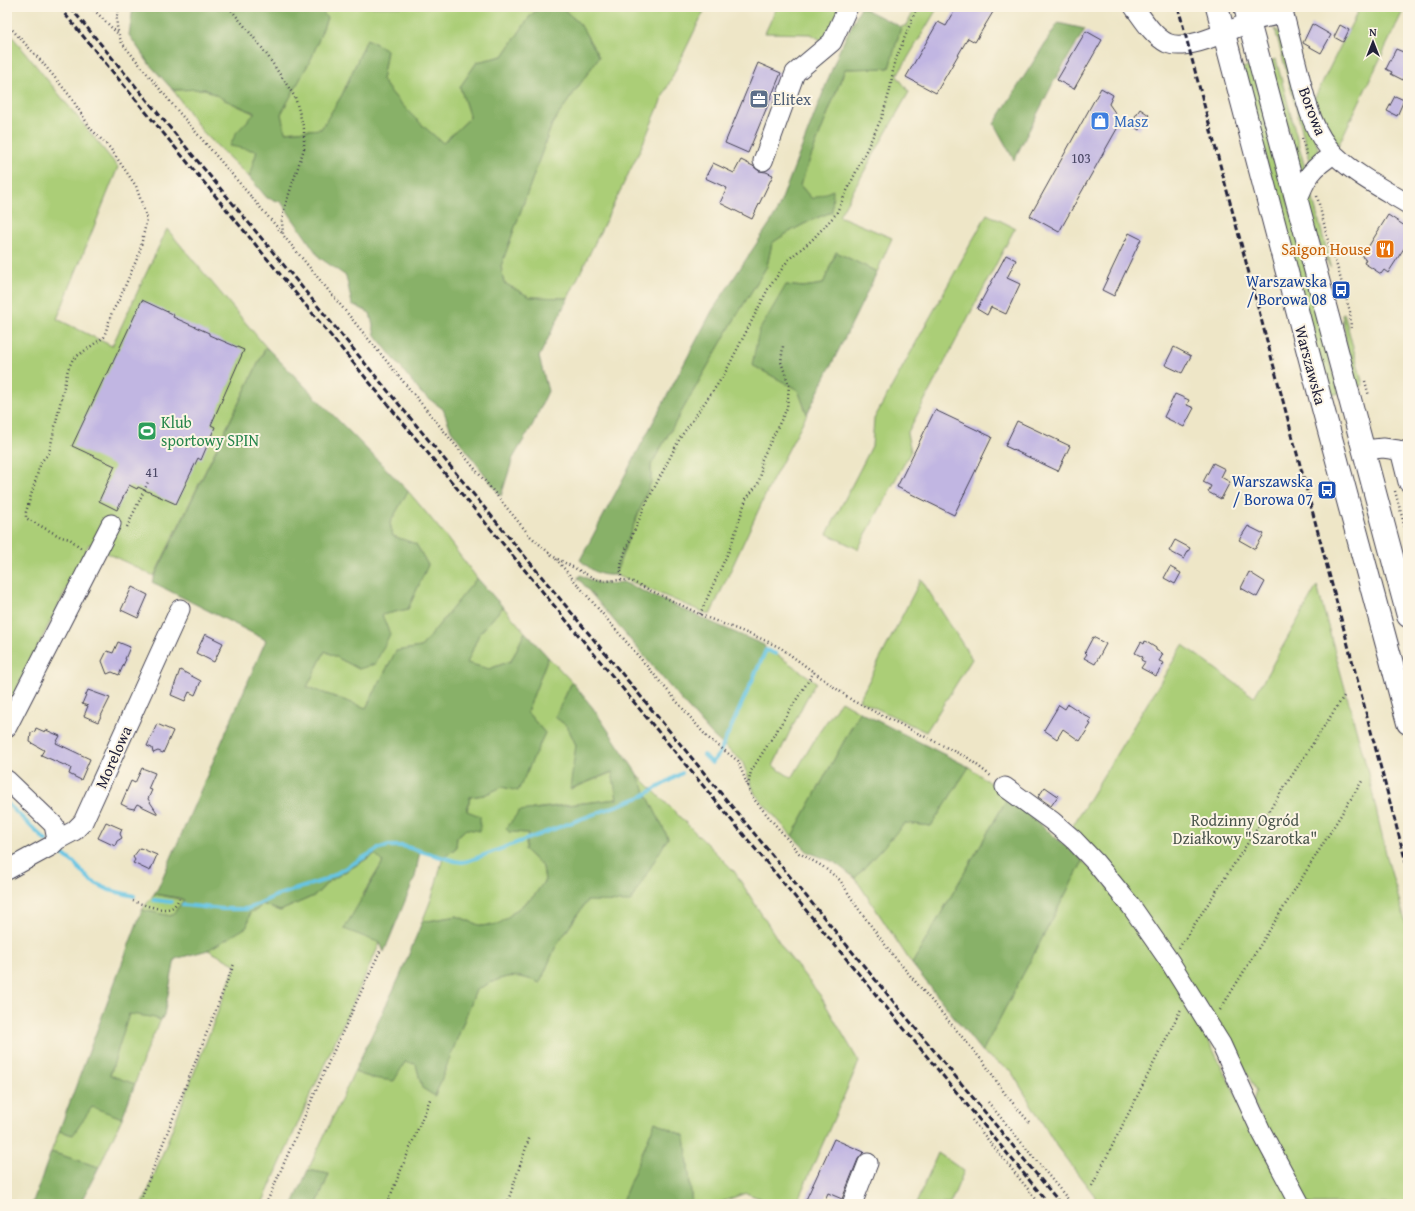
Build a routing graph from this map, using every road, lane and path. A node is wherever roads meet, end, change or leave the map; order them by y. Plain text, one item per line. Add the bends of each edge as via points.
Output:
1 (91, 7) edge
2 (120, 7) edge
3 (229, 7) edge
4 (848, 7) edge
5 (917, 7) edge
6 (1134, 7) edge
7 (1217, 7) edge
8 (1283, 10) edge
9 (1247, 15) edge
10 (7, 24) edge
11 (118, 33) junction
12 (1224, 34) junction
13 (1334, 154) junction
14 (763, 161) dead end
15 (1315, 191) dead end
16 (1297, 202) junction
17 (1408, 204) edge
18 (283, 235) junction
19 (1353, 335) dead end
20 (783, 346) dead end
21 (1365, 381) dead end
22 (1371, 403) dead end
23 (1364, 450) junction
24 (148, 482) dead end
25 (1400, 483) edge
26 (118, 527) joint
27 (1408, 539) edge
28 (554, 557) junction
29 (87, 573) junction
30 (621, 580) junction
31 (180, 609) dead end
32 (700, 614) junction
33 (1408, 616) edge
34 (814, 672) junction
35 (1344, 696) dead end
36 (1408, 724) edge
37 (7, 728) edge
38 (7, 780) edge
39 (1362, 781) dead end
40 (748, 787) junction
41 (1005, 787) joint
42 (57, 840) junction
43 (7, 870) edge
44 (180, 898) dead end
45 (134, 901) dead end
46 (382, 949) dead end
47 (1170, 962) junction
48 (234, 964) dead end
49 (1191, 996) junction
50 (1210, 1026) junction
51 (431, 1097) dead end
52 (988, 1102) dead end
53 (972, 1120) dead end
54 (1029, 1122) dead end
55 (530, 1136) dead end
56 (868, 1163) dead end
57 (1092, 1186) dead end
58 (140, 1204) edge
59 (266, 1204) edge
60 (387, 1204) edge
61 (507, 1204) edge
62 (852, 1204) edge
63 (1040, 1204) edge
64 (1072, 1204) edge
65 (1300, 1204) edge

1 - 11 path
2 - 11 path via 116,14
3 - 18 path via 263,49 296,97 304,129 304,149 285,206
4 - 14 street via 832,42 795,73
5 - 30 path via 894,64 882,118 836,214 812,240 789,259 768,288 724,374 680,438 647,502 626,549 621,565
6 - 12 street via 1153,32 1172,45 1197,42
7 - 12 main road, Warszawska
8 - 9 street, Borowa
8 - 13 street, Borowa via 1312,117
9 - 12 street, Borowa
9 - 16 main road, Warszawska
10 - 29 path via 42,62 70,96 91,129 110,148 136,186 147,219 139,254 112,312 104,337 73,359 68,369 49,453 41,462 26,512 26,518 32,522 70,539 81,548
11 - 18 path via 122,43
12 - 36 main road, Warszawska
13 - 16 street via 1323,160 1311,172 1302,186
13 - 17 street, Borowa via 1359,174
15 - 19 path via 1350,312
16 - 23 main road, Warszawska
18 - 28 path via 495,495 530,536
20 - 32 path via 781,362 789,385 787,408 761,462 758,484 746,499 731,546
21 - 22 path
23 - 25 street via 1398,450 1401,454
23 - 33 main road, Warszawska
24 - 26 path
25 - 27 path
26 - 29 street
28 - 30 path via 595,579
28 - 40 path via 706,737 738,761
29 - 37 street
30 - 32 path via 631,581
31 - 42 street, Morelowa via 83,822 74,831
32 - 34 path via 775,645
34 - 40 path via 751,771
34 - 41 path via 853,700 968,758
35 - 47 path
38 - 42 street via 54,825
39 - 50 path
40 - 54 path via 752,797 799,853 840,880 892,954 985,1064 1006,1095
41 - 47 street via 1052,821 1079,845 1131,906
42 - 43 street, Morelowa via 51,846
44 - 45 path via 174,907 168,909
46 - 59 path
47 - 49 street
48 - 58 path
49 - 50 street
49 - 57 path via 1180,1010
50 - 65 street
51 - 60 path
52 - 64 path
53 - 63 path
55 - 61 path
56 - 62 street

